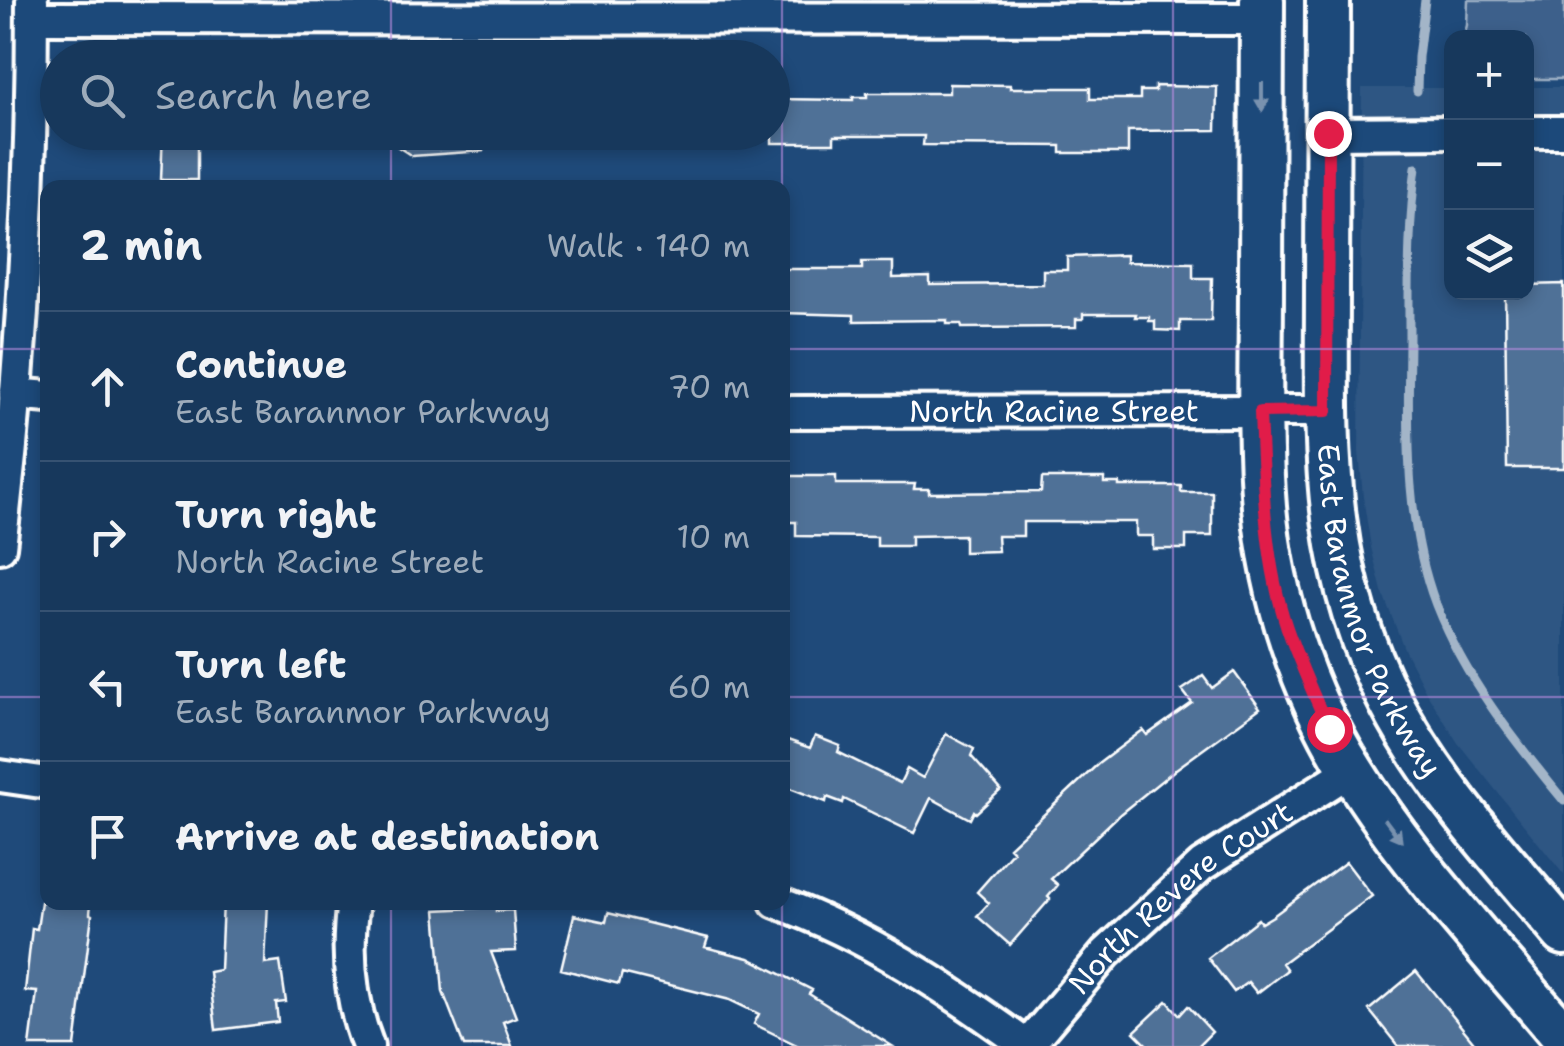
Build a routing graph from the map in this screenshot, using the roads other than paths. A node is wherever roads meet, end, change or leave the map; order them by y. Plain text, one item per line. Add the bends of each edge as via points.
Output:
1 (1328, 0) edge
2 (32, 9) edge
3 (1262, 10) edge
4 (1444, 132) edge
5 (1534, 132) edge
6 (1564, 132) edge
7 (1328, 133) junction
8 (15, 394) junction
9 (40, 396) edge
10 (1327, 411) junction
11 (790, 412) edge
12 (1260, 412) junction
13 (0, 547) edge
14 (1351, 770) junction
15 (0, 776) edge
16 (40, 782) edge
17 (790, 908) edge
18 (352, 910) edge
19 (1564, 934) edge
20 (1564, 1037) edge
21 (368, 1046) edge
22 (1027, 1046) edge

1 - 7 street, East Baranmor Parkway
2 - 3 street
2 - 8 street
3 -> 12 street
4 - 7 street
5 - 6 street
7 - 10 street, East Baranmor Parkway
8 - 9 street
8 - 13 street
10 - 12 street, North Racine Street
10 - 19 street, East Baranmor Parkway via 1339,559 1382,686 1436,775
11 - 12 street, North Racine Street
12 - 14 street via 1264,508 1286,626
14 -> 20 street via 1421,866
14 - 22 street, North Revere Court via 1202,865 1106,953
15 - 16 street
17 - 22 street via 865,940
18 - 21 street via 349,958

